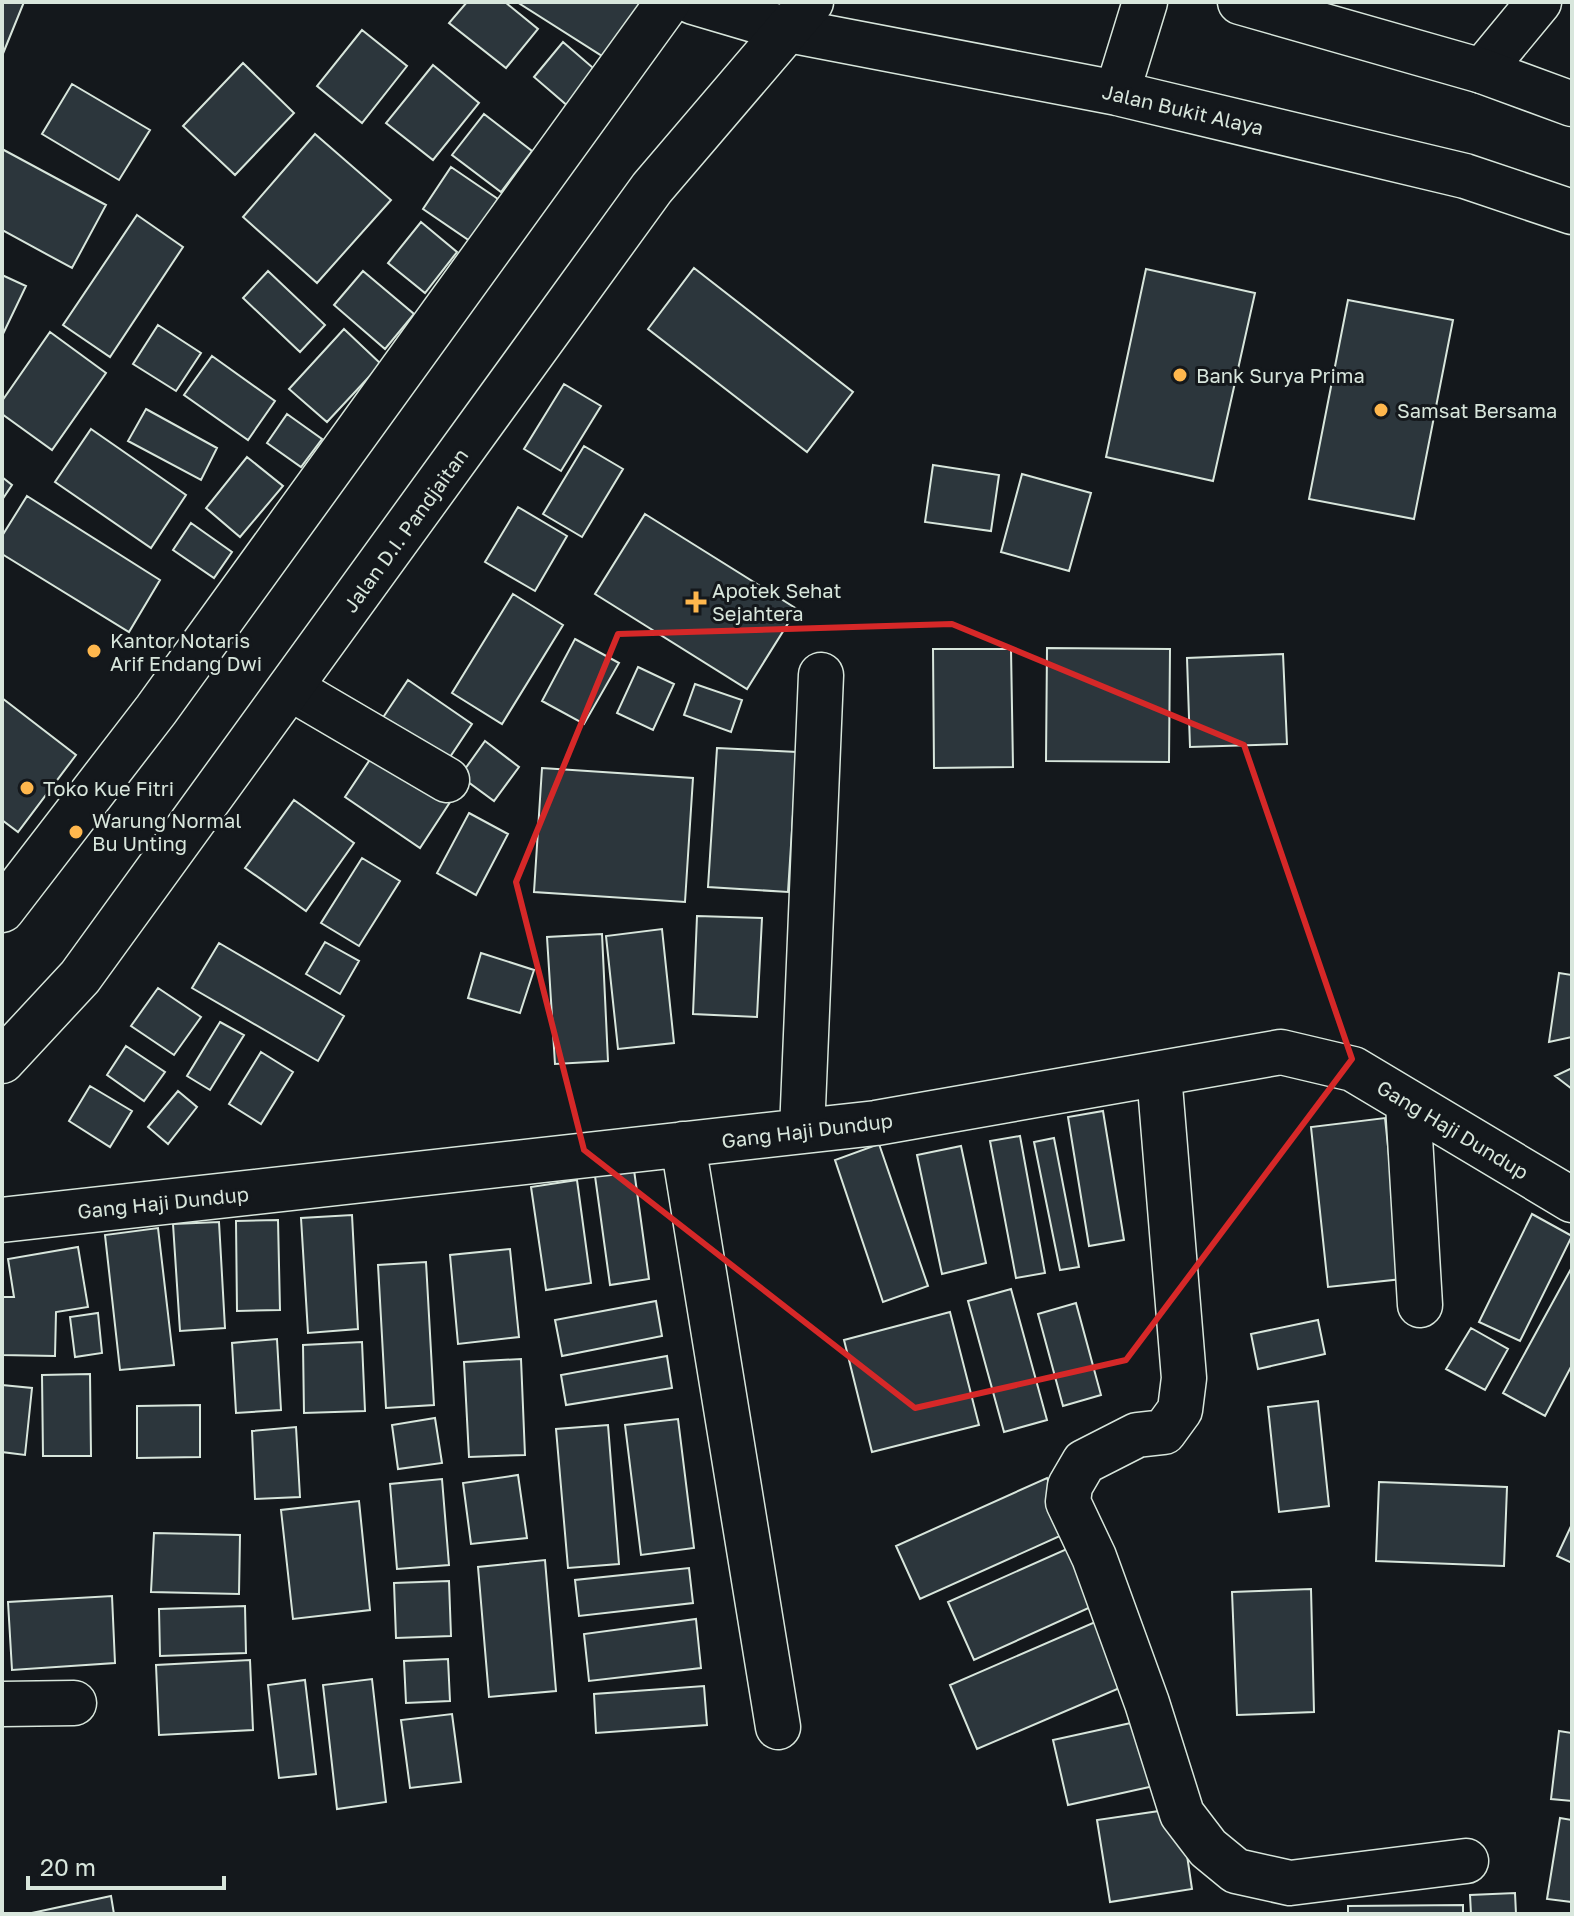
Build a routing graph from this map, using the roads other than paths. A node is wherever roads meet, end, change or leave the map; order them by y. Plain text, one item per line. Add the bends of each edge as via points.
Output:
1 (668, 2) edge
2 (693, 2) edge
3 (1145, 2) edge
4 (1240, 2) edge
5 (1539, 2) edge
6 (799, 16) edge
7 (1482, 71) junction
8 (1117, 93) junction
9 (1572, 104) edge
10 (1572, 212) edge
11 (821, 675) dead end
12 (290, 688) junction
13 (447, 780) dead end
14 (2, 910) edge
15 (2, 1061) edge
16 (1159, 1074) junction
17 (1408, 1104) junction
18 (802, 1131) junction
19 (683, 1144) junction
20 (1572, 1200) edge
21 (2, 1220) edge
22 (1420, 1305) dead end
23 (74, 1703) dead end
24 (2, 1704) edge
25 (778, 1727) dead end
26 (1466, 1861) dead end

1 - 14 main road via 156,710
2 - 6 main road, Jalan Bukit Alaya
3 - 8 main road
4 - 7 main road
5 - 7 main road
6 - 8 main road, Jalan Bukit Alaya
6 - 12 main road, Jalan D.I. Pandjaitan via 652,188
7 - 9 main road
8 - 10 main road, Jalan Bukit Alaya via 1465,176
11 - 18 main road
12 - 13 main road
12 - 15 main road, Jalan D.I. Pandjaitan via 80,977
16 - 17 main road, Gang Haji Dundup via 1281,1052 1353,1069
16 - 18 main road, Gang Haji Dundup
16 - 26 main road via 1184,1378 1180,1410 1164,1432 1137,1435 1084,1462 1070,1486 1068,1502 1094,1557 1182,1814 1208,1848 1236,1871 1290,1883
17 - 20 main road, Gang Haji Dundup
17 - 22 main road
18 - 19 main road, Gang Haji Dundup
19 - 21 main road, Gang Haji Dundup
19 - 25 main road
23 - 24 main road

